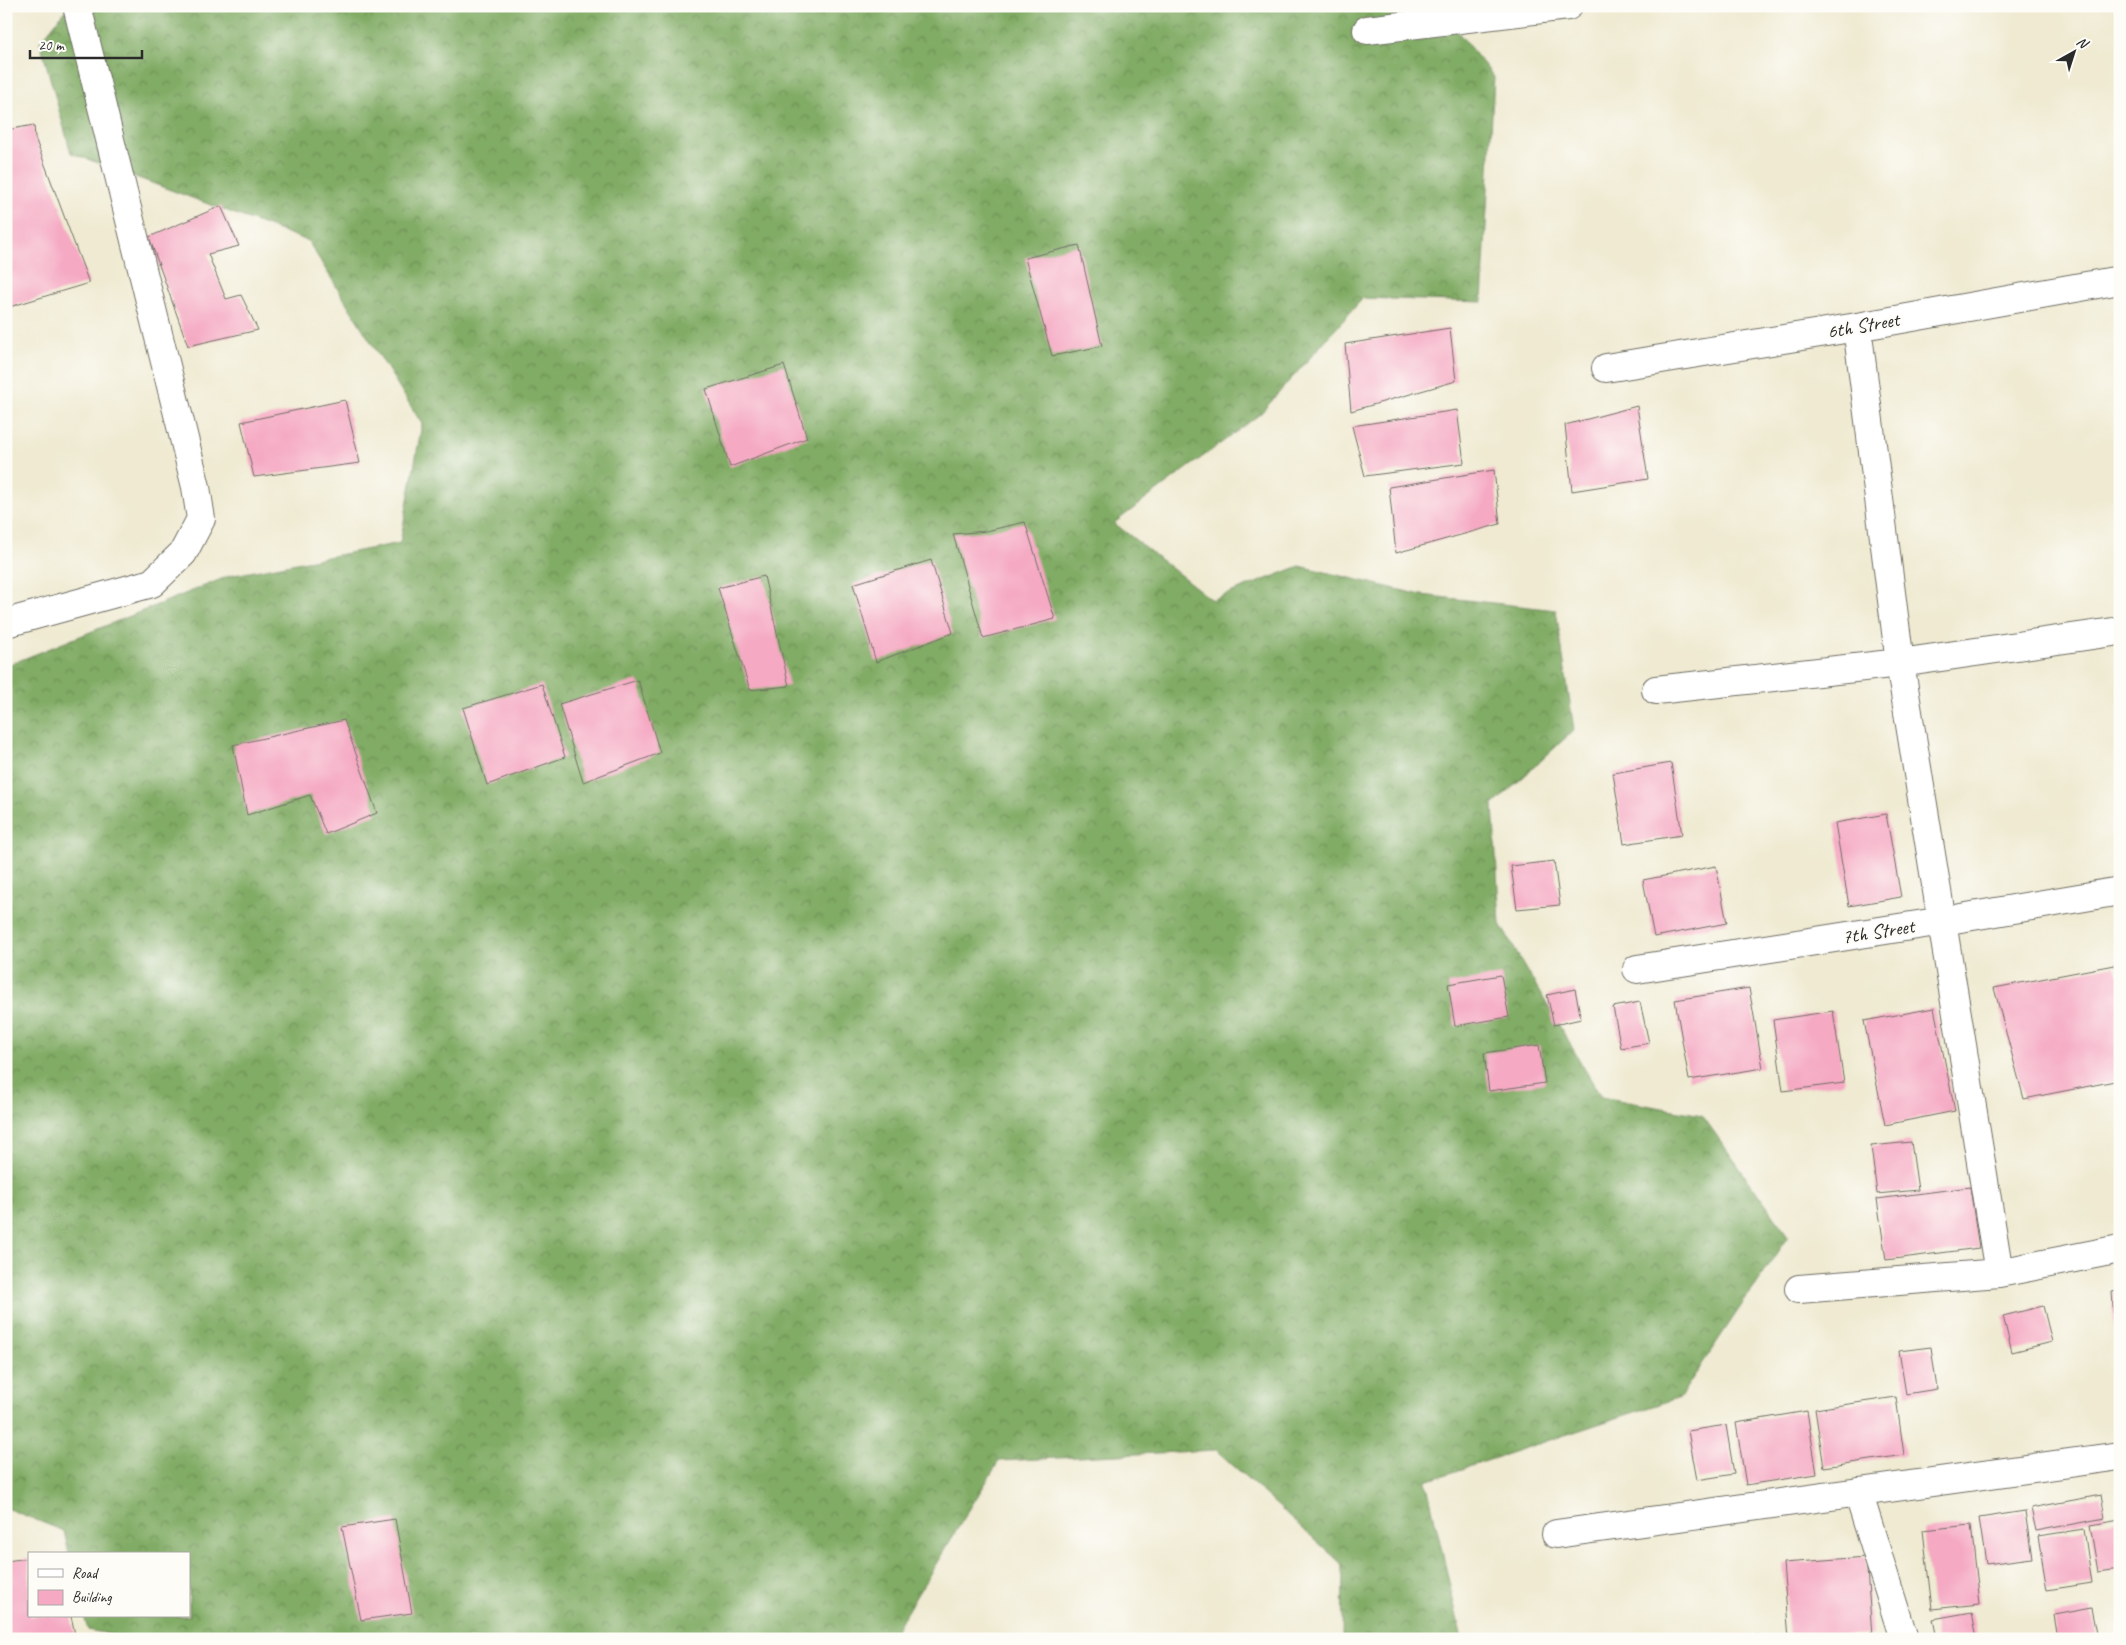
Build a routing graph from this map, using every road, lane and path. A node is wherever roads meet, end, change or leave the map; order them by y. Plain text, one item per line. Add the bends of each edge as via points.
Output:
1 (77, 6) edge
2 (1568, 6) edge
3 (1367, 30) dead end
4 (2120, 280) edge
5 (1857, 327) junction
6 (1606, 368) dead end
7 (6, 623) edge
8 (2120, 631) edge
9 (1900, 663) junction
10 (1656, 690) dead end
11 (2120, 891) edge
12 (1943, 921) junction
13 (1637, 969) dead end
14 (2120, 1249) edge
15 (2000, 1273) junction
16 (1798, 1289) dead end
17 (2120, 1456) edge
18 (1858, 1492) junction
19 (1556, 1534) dead end
20 (1904, 1639) edge

1 - 7 street via 201,518 183,553 152,583
2 - 3 street
4 - 5 street, 6th Street
5 - 6 street, 6th Street
5 - 9 street
8 - 9 street
9 - 10 street
9 - 12 street
11 - 12 street, 7th Street
12 - 13 street, 7th Street
12 - 15 street
14 - 15 street
15 - 16 street
17 - 18 street
18 - 19 street
18 - 20 street

